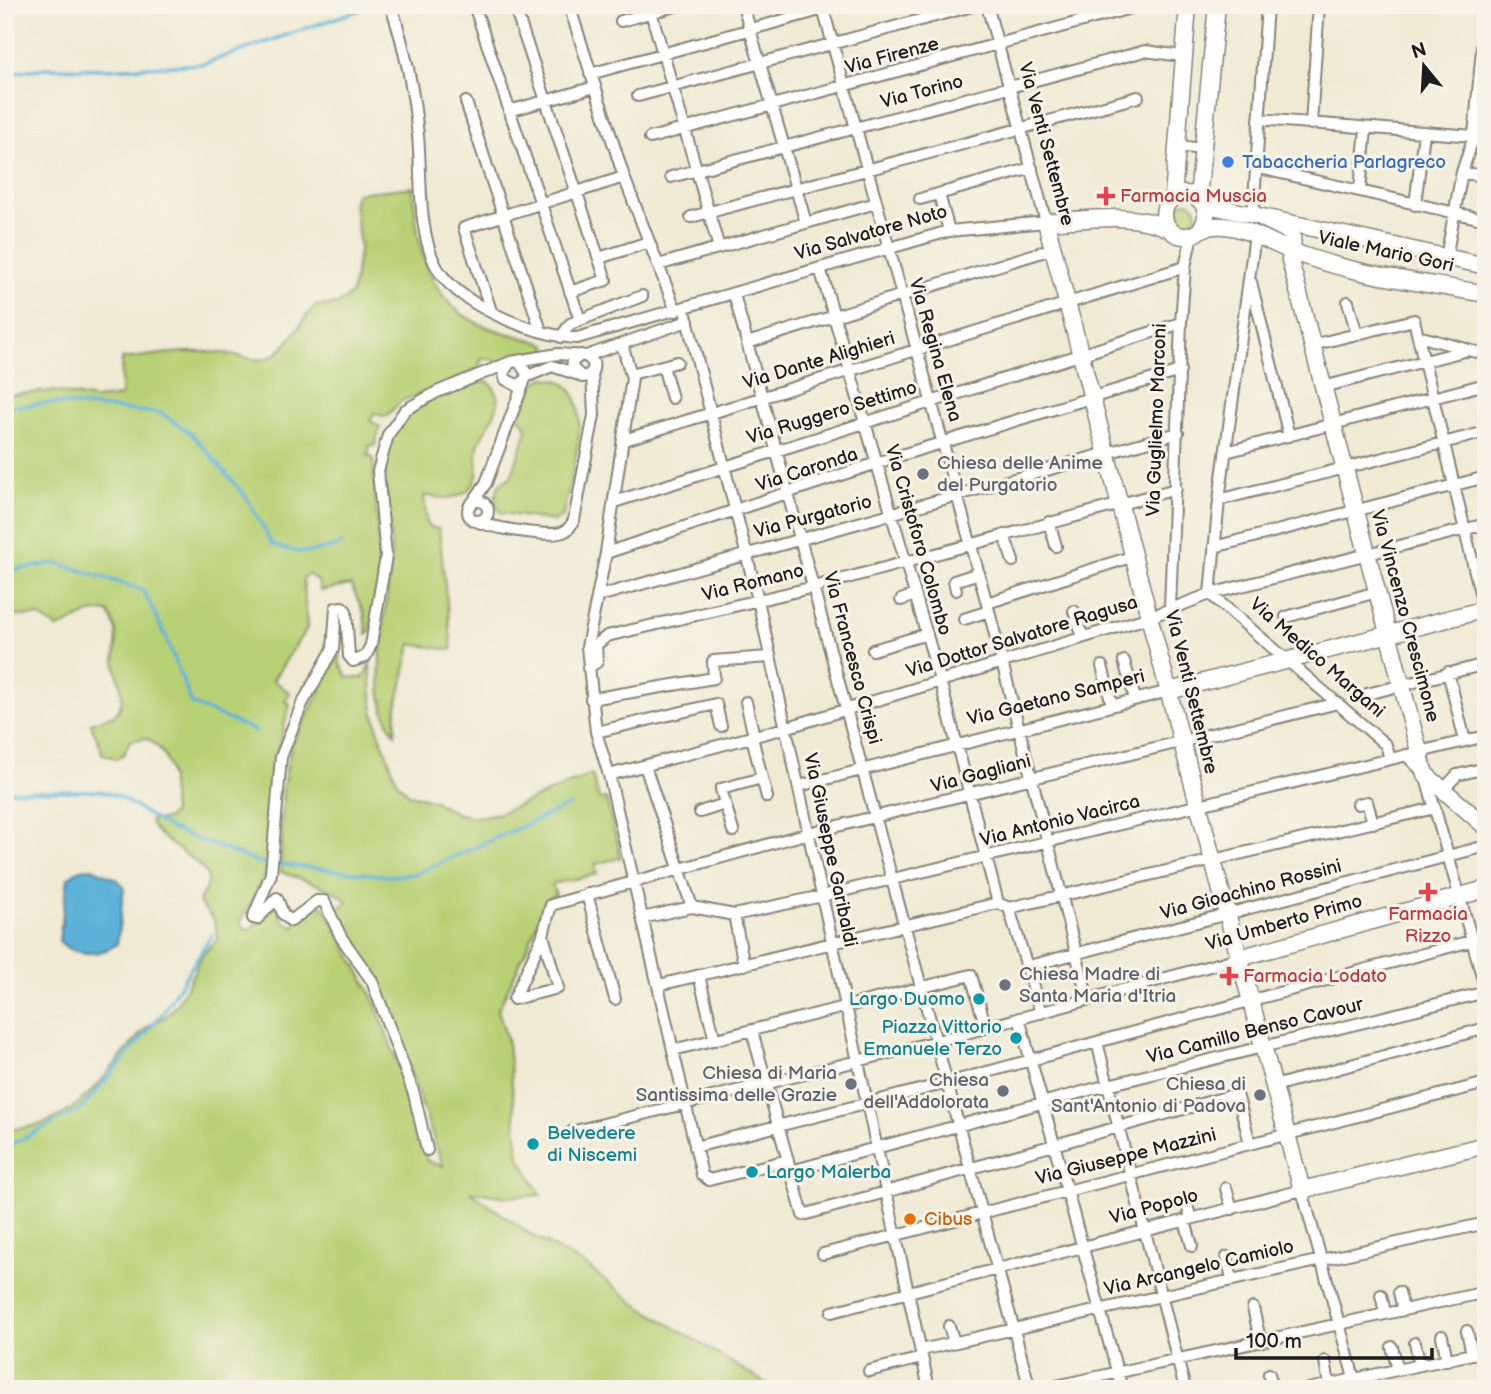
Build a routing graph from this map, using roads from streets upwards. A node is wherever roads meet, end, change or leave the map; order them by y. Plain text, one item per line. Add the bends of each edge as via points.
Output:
1 (391, 5) edge
2 (483, 5) edge
3 (514, 5) edge
4 (569, 5) edge
5 (679, 5) edge
6 (743, 5) edge
7 (838, 5) edge
8 (976, 5) edge
9 (987, 5) edge
10 (1142, 5) edge
11 (1188, 5) edge
12 (1217, 5) edge
13 (1256, 5) edge
14 (1319, 5) edge
15 (1486, 5) edge
16 (1267, 6) edge
17 (822, 7) edge
18 (650, 9) edge
19 (621, 21) dead end
20 (750, 29) junction
21 (1485, 37) edge
22 (832, 43) junction
23 (998, 45) junction
24 (663, 54) junction
25 (1182, 56) junction
26 (760, 63) junction
27 (590, 74) junction
28 (672, 86) junction
29 (595, 87) junction
30 (844, 87) junction
31 (1010, 87) junction
32 (638, 96) dead end
33 (1138, 97) dead end
34 (545, 99) junction
35 (466, 102) dead end
36 (772, 106) junction
37 (509, 111) junction
38 (1259, 119) junction
39 (1311, 124) junction
40 (855, 128) junction
41 (1021, 128) junction
42 (1366, 129) junction
43 (685, 130) junction
44 (1424, 133) junction
45 (1474, 136) junction
46 (1486, 137) edge
47 (650, 138) dead end
48 (1176, 146) junction
49 (784, 147) junction
50 (1204, 149) junction
51 (1255, 167) junction
52 (1032, 168) junction
53 (867, 170) junction
54 (697, 171) junction
55 (1462, 172) junction
56 (624, 177) junction
57 (671, 177) dead end
58 (1486, 177) edge
59 (796, 188) junction
60 (1360, 190) junction
61 (577, 192) junction
62 (939, 194) junction
63 (920, 199) dead end
64 (1170, 200) junction
65 (1200, 201) junction
66 (876, 203) junction
67 (541, 204) junction
68 (1415, 205) junction
69 (708, 212) junction
70 (1453, 214) junction
71 (503, 215) junction
72 (1257, 216) junction
73 (691, 217) dead end
74 (1116, 218) junction
75 (1486, 220) edge
76 (1046, 222) junction
77 (806, 223) junction
78 (1169, 229) junction
79 (948, 231) junction
80 (1196, 232) junction
81 (1255, 235) junction
82 (649, 242) junction
83 (888, 247) junction
84 (719, 248) junction
85 (1052, 249) junction
86 (1292, 251) junction
87 (599, 258) junction
88 (1446, 258) junction
89 (658, 265) junction
90 (1486, 266) edge
91 (1185, 267) junction
92 (820, 268) junction
93 (1249, 276) junction
94 (570, 292) junction
95 (734, 294) junction
96 (1486, 294) edge
97 (902, 295) junction
98 (642, 296) dead end
99 (1066, 302) junction
100 (1348, 302) dead end
101 (680, 310) junction
102 (491, 311) junction
103 (834, 316) junction
104 (580, 320) junction
105 (688, 321) junction
106 (1181, 323) junction
107 (541, 331) junction
108 (1357, 334) junction
109 (1418, 336) junction
110 (561, 337) junction
111 (747, 343) junction
112 (622, 344) junction
113 (1312, 345) junction
114 (916, 349) junction
115 (1468, 350) junction
116 (1486, 354) edge
117 (1080, 355) junction
118 (583, 356) junction
119 (1424, 361) junction
120 (677, 362) dead end
121 (514, 363) junction
122 (663, 366) junction
123 (593, 369) junction
124 (850, 370) junction
125 (1180, 371) junction
126 (631, 374) junction
127 (578, 375) junction
128 (479, 376) junction
129 (525, 379) junction
130 (506, 381) junction
131 (1486, 384) edge
132 (1323, 387) junction
133 (762, 397) junction
134 (1091, 397) junction
135 (672, 398) dead end
136 (1433, 398) junction
137 (932, 400) junction
138 (594, 403) junction
139 (513, 404) junction
140 (712, 412) junction
141 (865, 422) junction
142 (1332, 424) junction
143 (1486, 432) edge
144 (1178, 433) junction
145 (1289, 436) junction
146 (624, 440) junction
147 (1444, 442) junction
148 (943, 443) junction
149 (777, 449) junction
150 (1226, 452) junction
151 (1106, 453) junction
152 (725, 465) junction
153 (877, 465) junction
154 (1344, 468) junction
155 (1486, 477) edge
156 (486, 483) junction
157 (1454, 486) junction
158 (1176, 489) junction
159 (958, 494) junction
160 (790, 495) junction
161 (1219, 500) junction
162 (473, 502) junction
163 (614, 502) junction
164 (1119, 502) junction
165 (487, 509) junction
166 (737, 511) junction
167 (1355, 511) junction
168 (890, 514) junction
169 (472, 519) junction
170 (1049, 522) junction
171 (1486, 524) edge
172 (512, 528) junction
173 (1465, 529) junction
174 (1004, 535) junction
175 (803, 539) junction
176 (971, 544) junction
177 (1056, 545) dead end
178 (1214, 547) junction
179 (747, 552) junction
180 (606, 553) junction
181 (1367, 554) junction
182 (1134, 556) junction
183 (905, 561) junction
184 (1013, 561) dead end
185 (1486, 564) edge
186 (1474, 567) junction
187 (979, 573) junction
188 (814, 587) junction
189 (956, 590) dead end
190 (1377, 592) junction
191 (1210, 594) junction
192 (915, 595) junction
193 (599, 596) junction
194 (758, 600) junction
195 (901, 600) dead end
196 (988, 607) junction
197 (1170, 608) junction
198 (1074, 611) dead end
199 (1485, 612) edge
200 (1150, 617) junction
201 (1286, 617) dead end
202 (964, 619) dead end
203 (926, 634) junction
204 (1388, 635) junction
205 (1083, 637) junction
206 (873, 650) dead end
207 (769, 657) junction
208 (1124, 661) dead end
209 (1003, 662) junction
210 (1289, 662) junction
211 (1486, 664) edge
212 (1102, 666) dead end
213 (588, 668) junction
214 (1448, 672) junction
215 (940, 680) junction
216 (1402, 685) junction
217 (1169, 691) junction
218 (1367, 694) dead end
219 (591, 699) junction
220 (1135, 699) junction
221 (746, 702) dead end
222 (1338, 703) junction
223 (1112, 705) junction
224 (848, 708) junction
225 (722, 726) dead end
226 (785, 728) junction
227 (1019, 729) junction
228 (596, 732) junction
229 (1486, 736) edge
230 (753, 737) junction
231 (1182, 740) junction
232 (1465, 741) junction
233 (958, 745) junction
234 (1412, 754) junction
235 (1390, 759) junction
236 (645, 766) junction
237 (1486, 768) edge
238 (864, 769) junction
239 (609, 775) junction
240 (762, 778) junction
241 (1032, 779) junction
242 (799, 786) junction
243 (973, 795) junction
244 (768, 797) dead end
245 (1437, 800) junction
246 (725, 804) junction
247 (1358, 804) dead end
248 (1198, 805) junction
249 (700, 812) dead end
250 (878, 817) junction
251 (1373, 823) junction
252 (1486, 827) edge
253 (733, 831) dead end
254 (809, 833) junction
255 (1047, 842) junction
256 (1486, 846) edge
257 (1448, 856) junction
258 (988, 857) junction
259 (1213, 861) junction
260 (679, 868) junction
261 (634, 880) junction
262 (893, 880) junction
263 (1486, 889) edge
264 (587, 894) junction
265 (822, 896) junction
266 (1061, 896) junction
267 (1460, 896) junction
268 (1004, 906) junction
269 (691, 907) junction
270 (733, 915) junction
271 (1228, 915) junction
272 (642, 918) junction
273 (906, 928) junction
274 (543, 935) junction
275 (1486, 937) edge
276 (1474, 941) junction
277 (832, 945) junction
278 (1075, 954) junction
279 (1239, 958) junction
280 (744, 965) junction
281 (1025, 967) junction
282 (699, 976) junction
283 (659, 985) junction
284 (922, 987) junction
285 (1486, 991) edge
286 (1089, 997) junction
287 (615, 999) dead end
288 (1252, 1002) junction
289 (847, 1007) junction
290 (1040, 1008) junction
291 (1019, 1018) junction
292 (986, 1028) junction
293 (1486, 1028) edge
294 (752, 1031) junction
295 (933, 1039) junction
296 (715, 1040) junction
297 (1100, 1044) junction
298 (1264, 1046) junction
299 (673, 1051) junction
300 (858, 1059) junction
301 (1031, 1063) junction
302 (766, 1082) junction
303 (1486, 1083) edge
304 (1108, 1085) junction
305 (946, 1086) junction
306 (1275, 1086) junction
307 (1042, 1102) junction
308 (684, 1103) junction
309 (868, 1104) junction
310 (959, 1125) junction
311 (779, 1126) junction
312 (1119, 1126) junction
313 (571, 1132) dead end
314 (1287, 1134) junction
315 (1250, 1143) junction
316 (1054, 1144) junction
317 (1486, 1145) edge
318 (695, 1147) junction
319 (876, 1148) junction
320 (428, 1150) dead end
321 (789, 1165) junction
322 (970, 1167) junction
323 (1131, 1174) junction
324 (1226, 1188) dead end
325 (1067, 1191) junction
326 (1302, 1191) junction
327 (887, 1192) junction
328 (1185, 1198) dead end
329 (1232, 1209) junction
330 (982, 1213) junction
331 (1188, 1220) junction
332 (1486, 1223) edge
333 (1146, 1231) junction
334 (896, 1234) junction
335 (1192, 1246) dead end
336 (1083, 1248) junction
337 (823, 1254) dead end
338 (1227, 1257) dead end
339 (1322, 1258) junction
340 (996, 1270) junction
341 (1232, 1279) junction
342 (1399, 1292) dead end
343 (1486, 1292) edge
344 (910, 1293) junction
345 (1162, 1295) junction
346 (1381, 1295) dead end
347 (1253, 1308) dead end
348 (1100, 1309) junction
349 (1403, 1309) junction
350 (832, 1312) dead end
351 (1385, 1312) junction
352 (1339, 1322) junction
353 (949, 1326) dead end
354 (1014, 1329) junction
355 (1467, 1331) dead end
356 (1442, 1336) dead end
357 (1260, 1339) junction
358 (954, 1342) junction
359 (1415, 1343) dead end
360 (1392, 1347) dead end
361 (1486, 1352) edge
362 (922, 1354) junction
363 (1472, 1354) junction
364 (1177, 1358) junction
365 (1447, 1360) junction
366 (1325, 1362) dead end
367 (1420, 1366) junction
368 (1398, 1370) junction
369 (869, 1371) dead end
370 (1117, 1371) junction
371 (1269, 1374) dead end
372 (1329, 1384) junction
373 (1356, 1384) edge
374 (929, 1389) edge
375 (1030, 1389) edge
376 (1042, 1389) edge
377 (1122, 1389) edge
378 (1185, 1389) edge
379 (1273, 1389) edge
380 (1308, 1389) edge

1 - 102 street via 411,74 426,238 447,282
2 - 37 street via 475,8
3 - 34 street
4 - 27 street, Via Giuseppe Garibaldi
5 - 18 street
6 - 20 street
7 - 17 street
8 - 22 street
9 - 23 street, Via Venti Settembre
10 - 23 street, Via Firenze
11 - 25 street
12 - 50 street
13 - 16 street
14 - 39 street
15 - 21 street
16 - 38 street
17 - 20 street
17 - 22 street, Via Regina Elena
18 - 19 street
18 - 24 street
20 - 24 street
20 - 26 street
21 - 45 street
22 - 26 street
22 - 30 street, Via Regina Elena
23 - 30 street, Via Firenze
23 - 31 street, Via Venti Settembre
24 - 27 street
24 - 28 street
25 - 31 street, Via Torino via 1145,51
25 - 48 street
26 - 28 street
26 - 36 street
27 - 29 street, Via Giuseppe Garibaldi
28 - 32 street
28 - 43 street
29 - 34 street
29 - 56 street, Via Giuseppe Garibaldi
30 - 36 street, Via Firenze
30 - 40 street, Via Regina Elena
31 - 40 street, Via Torino
31 - 41 street, Via Venti Settembre
33 - 41 street
34 - 37 street
34 - 61 street
35 - 71 street
36 - 43 street, Via Firenze
36 - 49 street
37 - 67 street
38 - 39 street
38 - 51 street
39 - 42 street
40 - 49 street, Via Torino
40 - 53 street, Via Regina Elena
41 - 52 street, Via Venti Settembre
41 - 53 street
42 - 44 street
42 - 60 street
43 - 47 street, Via Firenze
43 - 54 street
44 - 45 street
44 - 68 street
45 - 46 street
45 - 55 street
48 - 50 street
48 - 64 street
49 - 54 street, Via Torino
49 - 59 street
50 - 65 street
51 - 60 street
51 - 72 street
52 - 62 street
52 - 76 street, Via Venti Settembre
53 - 59 street
53 - 66 street, Via Regina Elena
54 - 57 street, Via Torino
54 - 69 street
55 - 58 street
55 - 70 street
56 - 61 street
56 - 82 street, Via Giuseppe Garibaldi
59 - 69 street
59 - 77 street
60 - 68 street
61 - 67 street
61 - 87 street
62 - 63 street
62 - 79 street
64 - 65 street via 1183,194
64 - 74 street
64 - 78 street via 1164,216
65 - 72 street, Viale Mario Gori
65 - 80 street via 1206,218
66 - 77 street
66 - 83 street, Via Regina Elena
67 - 71 street
67 - 94 street
68 - 70 street
69 - 73 street
69 - 84 street
70 - 75 street
70 - 88 street
71 - 102 street via 464,228
71 - 107 street
72 - 86 street via 1293,235
72 - 88 street, Viale Mario Gori
74 - 76 street, Via Salvatore Noto
74 - 78 street
76 - 79 street, Via Salvatore Noto
76 - 85 street, Via Venti Settembre
77 - 84 street
78 - 80 street via 1180,235
79 - 83 street, Via Salvatore Noto
80 - 81 street, Viale Mario Gori via 1219,225
80 - 91 street, Via Guglielmo Marconi
81 - 86 street, Viale Mario Gori
81 - 93 street
82 - 87 street
82 - 89 street, Via Giuseppe Garibaldi
83 - 92 street, Via Salvatore Noto
83 - 97 street, Via Regina Elena
84 - 89 street
85 - 97 street
85 - 99 street, Via Venti Settembre
86 - 96 street, Viale Mario Gori via 1340,266
86 - 113 street, Via Vincenzo Crescimone via 1290,260
87 - 94 street via 606,280
88 - 90 street, Viale Mario Gori
89 - 101 street, Via Giuseppe Garibaldi
91 - 99 street, Via Dante Alighieri
91 - 106 street, Via Guglielmo Marconi
92 - 95 street, Via Salvatore Noto
92 - 103 street, Via Cristoforo Colombo
93 - 145 street
93 - 150 street
94 - 104 street
95 - 101 street, Via Salvatore Noto
95 - 111 street, Via Francesco Crispi
97 - 103 street
97 - 114 street, Via Regina Elena
98 - 104 street
99 - 114 street, Via Dante Alighieri
99 - 117 street, Via Venti Settembre
100 - 108 street
101 - 105 street, Via Giuseppe Garibaldi
101 - 110 street, Via Salvatore Noto via 591,335
102 - 107 street
103 - 111 street
103 - 124 street, Via Cristoforo Colombo
104 - 110 street via 565,328
105 - 112 street
105 - 140 street, Via Giuseppe Garibaldi
106 - 117 street, Via Ruggero Settimo
106 - 125 street, Via Guglielmo Marconi
107 - 110 street
108 - 109 street via 1414,320
108 - 113 street
109 - 115 street
109 - 119 street
111 - 133 street, Via Francesco Crispi
112 - 118 street
112 - 123 street
112 - 126 street
113 - 132 street, Via Vincenzo Crescimone
114 - 124 street, Via Dante Alighieri
114 - 137 street, Via Regina Elena
115 - 116 street
115 - 119 street
117 - 134 street, Via Venti Settembre
117 - 137 street, Via Ruggero Settimo
118 - 121 street via 558,354
118 - 123 street
118 - 127 street via 572,363
119 - 132 street
119 - 136 street
120 - 122 street
121 - 128 street
121 - 129 street via 526,368
121 - 130 street via 504,371
122 - 126 street
122 - 135 street
123 - 127 street
123 - 138 street
124 - 133 street, Via Dante Alighieri
124 - 141 street, Via Cristoforo Colombo
125 - 134 street, Via Caronda
125 - 144 street, Via Guglielmo Marconi
126 - 146 street
127 - 129 street via 552,366
127 - 138 street
128 - 130 street
128 - 320 street via 415,402 388,435 378,471 386,556 374,635 365,657 353,660 346,611 336,608 334,649 302,704 281,757 271,874 253,914 257,919 277,898 291,921 317,901 329,905 341,937 372,981 414,1094
129 - 130 street via 516,385
129 - 139 street
130 - 139 street
131 - 136 street
132 - 142 street, Via Vincenzo Crescimone
133 - 140 street, Via Dante Alighieri
133 - 149 street, Via Francesco Crispi
134 - 148 street, Via Caronda
134 - 151 street, Via Venti Settembre
136 - 142 street
136 - 147 street
137 - 141 street, Via Ruggero Settimo
137 - 148 street, Via Regina Elena
138 - 172 street via 570,528 555,534
139 - 156 street
140 - 146 street, Via Dante Alighieri
140 - 152 street, Via Giuseppe Garibaldi
141 - 149 street, Via Ruggero Settimo
141 - 153 street, Via Cristoforo Colombo
142 - 145 street
142 - 154 street, Via Vincenzo Crescimone
143 - 147 street
144 - 151 street, Via Purgatorio
144 - 158 street, Via Guglielmo Marconi
145 - 150 street
146 - 163 street
147 - 154 street
147 - 157 street
148 - 153 street, Via Caronda
148 - 159 street, Via Regina Elena
149 - 152 street, Via Ruggero Settimo
149 - 160 street, Via Francesco Crispi
150 - 161 street
151 - 159 street, Via Purgatorio
151 - 164 street, Via Venti Settembre
152 - 163 street, Via Ruggero Settimo
152 - 166 street, Via Giuseppe Garibaldi
153 - 160 street, Via Caronda
153 - 168 street, Via Cristoforo Colombo
154 - 161 street
154 - 167 street, Via Vincenzo Crescimone
155 - 157 street
156 - 162 street
156 - 165 street
157 - 167 street
157 - 173 street
158 - 164 street, Via Romano
158 - 197 street, Via Guglielmo Marconi
159 - 168 street, Via Purgatorio
159 - 176 street, Via Regina Elena
160 - 166 street, Via Caronda
160 - 175 street, Via Francesco Crispi
161 - 178 street
162 - 165 street
162 - 169 street via 468,510
163 - 180 street
164 - 170 street, Via Romano
164 - 182 street, Via Venti Settembre
165 - 169 street via 482,520
165 - 172 street
166 - 179 street, Via Giuseppe Garibaldi
166 - 180 street, Via Caronda
167 - 178 street
167 - 181 street, Via Vincenzo Crescimone
168 - 175 street, Via Purgatorio
168 - 183 street, Via Cristoforo Colombo
169 - 172 street via 491,528
170 - 174 street, Via Romano
170 - 177 street
171 - 173 street, Via Dottor Salvatore Ragusa
173 - 181 street, Via Dottor Salvatore Ragusa
173 - 186 street
174 - 176 street, Via Romano
174 - 184 street
175 - 179 street, Via Purgatorio
175 - 188 street, Via Francesco Crispi
176 - 183 street, Via Romano
176 - 187 street, Via Regina Elena
178 - 191 street
179 - 193 street, Via Purgatorio
179 - 194 street, Via Giuseppe Garibaldi
180 - 193 street
181 - 190 street, Via Vincenzo Crescimone
181 - 191 street, Via Dottor Salvatore Ragusa
182 - 196 street
182 - 200 street, Via Venti Settembre
183 - 188 street, Via Romano
183 - 192 street, Via Cristoforo Colombo
185 - 186 street
186 - 199 street
187 - 189 street via 954,581
187 - 196 street, Via Regina Elena
188 - 194 street, Via Romano
188 - 224 street, Via Francesco Crispi
190 - 201 street
190 - 204 street, Via Vincenzo Crescimone
191 - 197 street, Via Dottor Salvatore Ragusa
191 - 210 street, Via Medico Margani
192 - 195 street
192 - 203 street, Via Cristoforo Colombo
193 - 213 street via 587,647
194 - 207 street, Via Giuseppe Garibaldi
194 - 213 street, Via Romano via 602,639 596,645 597,662
196 - 202 street
196 - 209 street, Via Regina Elena
197 - 200 street, Via Dottor Salvatore Ragusa
198 - 205 street
199 - 204 street, Via Gaetano Samperi
200 - 205 street, Via Dottor Salvatore Ragusa
200 - 217 street, Via Venti Settembre
203 - 206 street
203 - 215 street, Via Cristoforo Colombo
204 - 210 street, Via Gaetano Samperi
204 - 216 street, Via Vincenzo Crescimone
205 - 209 street, Via Dottor Salvatore Ragusa
207 - 219 street via 713,661 715,678
207 - 226 street, Via Giuseppe Garibaldi
208 - 220 street
209 - 215 street, Via Dottor Salvatore Ragusa
209 - 227 street, Via Regina Elena
210 - 217 street, Via Gaetano Samperi
210 - 222 street, Via Medico Margani
211 - 214 street
212 - 223 street
213 - 219 street
214 - 216 street
214 - 232 street
215 - 224 street, Via Dottor Salvatore Ragusa
215 - 233 street, Via Cristoforo Colombo
216 - 218 street
216 - 234 street, Via Vincenzo Crescimone
217 - 220 street, Via Gaetano Samperi
217 - 231 street, Via Venti Settembre
219 - 228 street
220 - 223 street, Via Gaetano Samperi
221 - 230 street
222 - 231 street, Via Gagliani
222 - 235 street, Via Medico Margani via 1386,745
223 - 227 street, Via Gaetano Samperi
224 - 226 street, Via Dottor Salvatore Ragusa
224 - 238 street, Via Francesco Crispi
225 - 228 street via 716,704
226 - 230 street, Via Dottor Salvatore Ragusa
226 - 242 street, Via Giuseppe Garibaldi
227 - 233 street, Via Gaetano Samperi
227 - 241 street, Via Regina Elena
228 - 239 street
229 - 232 street, Via Antonio Vacirca
230 - 236 street, Via Dottor Salvatore Ragusa
230 - 240 street
231 - 241 street, Via Gagliani
231 - 248 street, Via Venti Settembre
232 - 234 street, Via Antonio Vacirca
233 - 238 street, Via Gaetano Samperi
233 - 243 street, Via Cristoforo Colombo
234 - 235 street, Via Antonio Vacirca
234 - 245 street, Via Vincenzo Crescimone
235 - 248 street, Via Antonio Vacirca
236 - 239 street, Via Dottor Salvatore Ragusa
236 - 260 street
237 - 245 street via 1457,775
238 - 242 street, Via Gaetano Samperi
238 - 250 street, Via Francesco Crispi
239 - 261 street
240 - 244 street
240 - 246 street via 720,789
241 - 243 street, Via Gagliani
241 - 255 street, Via Regina Elena
242 - 254 street, Via Giuseppe Garibaldi
243 - 250 street, Via Gagliani
243 - 258 street, Via Cristoforo Colombo
245 - 251 street
245 - 252 street
245 - 257 street
246 - 249 street
246 - 253 street
247 - 251 street via 1367,802
248 - 255 street, Via Antonio Vacirca
248 - 259 street, Via Venti Settembre
250 - 254 street, Via Gagliani
250 - 262 street, Via Francesco Crispi
251 - 259 street
254 - 260 street, Via Gagliani
254 - 265 street, Via Giuseppe Garibaldi
255 - 258 street, Via Antonio Vacirca
255 - 266 street, Via Regina Elena
256 - 257 street, Via Gioachino Rossini
257 - 267 street
257 - 271 street, Via Gioachino Rossini
258 - 262 street, Via Antonio Vacirca
258 - 268 street, Via Cristoforo Colombo
259 - 266 street
259 - 271 street, Via Venti Settembre
260 - 261 street, Via Gagliani
260 - 269 street
261 - 264 street, Via Gagliani
261 - 272 street
262 - 265 street, Via Antonio Vacirca
262 - 273 street, Via Francesco Crispi
263 - 267 street, Via Umberto Primo
264 - 274 street, Via Gagliani via 551,905
264 - 287 street
265 - 270 street, Via Antonio Vacirca
265 - 277 street, Via Giuseppe Garibaldi
266 - 268 street
266 - 278 street, Via Regina Elena
267 - 276 street
267 - 279 street, Via Umberto Primo
268 - 273 street
268 - 281 street, Via Cristoforo Colombo
269 - 270 street, Via Antonio Vacirca
269 - 272 street, Via Antonio Vacirca
270 - 280 street
271 - 278 street, Via Gioachino Rossini
271 - 279 street, Via Venti Settembre
272 - 283 street
273 - 277 street
273 - 284 street, Via Francesco Crispi
274 - 274 street via 537,948 514,999 558,988
275 - 276 street
276 - 285 street
276 - 288 street
277 - 280 street
277 - 289 street, Via Giuseppe Garibaldi
278 - 281 street, Via Gioachino Rossini
278 - 286 street, Via Regina Elena
279 - 286 street, Via Umberto Primo
279 - 288 street, Via Venti Settembre
280 - 282 street
281 - 290 street, Via Cristoforo Colombo
282 - 283 street
282 - 296 street
283 - 299 street
284 - 289 street
284 - 292 street via 971,975
284 - 295 street, Via Francesco Crispi
285 - 298 street, Via Camillo Benso Cavour
286 - 290 street, Via Umberto Primo
288 - 297 street
288 - 298 street, Via Venti Settembre
289 - 294 street
289 - 300 street, Via Giuseppe Garibaldi
290 - 291 street, Via Umberto Primo
291 - 292 street, Via Umberto Primo
291 - 301 street
292 - 295 street, Via Umberto Primo
293 - 306 street
294 - 296 street
294 - 302 street
295 - 300 street, Via Umberto Primo
295 - 305 street, Via Francesco Crispi
296 - 299 street
297 - 301 street
297 - 304 street
298 - 304 street, Via Camillo Benso Cavour
298 - 306 street, Via Venti Settembre
299 - 308 street
300 - 302 street, Via Umberto Primo
300 - 309 street, Via Giuseppe Garibaldi
301 - 305 street
301 - 307 street
302 - 308 street, Via Umberto Primo
302 - 311 street
303 - 314 street, Via Giuseppe Mazzini
304 - 307 street, Via Camillo Benso Cavour
304 - 312 street
305 - 309 street
305 - 310 street, Via Francesco Crispi
306 - 314 street, Via Venti Settembre
307 - 310 street, Via Camillo Benso Cavour
307 - 316 street
308 - 313 street, Via Umberto Primo
308 - 318 street
309 - 311 street
309 - 319 street, Via Giuseppe Garibaldi
310 - 319 street, Via Camillo Benso Cavour
310 - 322 street, Via Francesco Crispi
311 - 318 street
311 - 321 street
312 - 315 street via 1237,1094
312 - 316 street
312 - 323 street
314 - 315 street, Via Giuseppe Mazzini
314 - 326 street, Via Venti Settembre
315 - 323 street, Via Giuseppe Mazzini
316 - 322 street
316 - 325 street
317 - 326 street, Via Popolo
318 - 321 street, Via Camillo Benso Cavour via 702,1175 709,1180
319 - 321 street, Via Camillo Benso Cavour
319 - 327 street, Via Giuseppe Garibaldi
321 - 327 street via 803,1215
322 - 327 street
322 - 330 street, Via Francesco Crispi
323 - 325 street, Via Giuseppe Mazzini
323 - 333 street
324 - 329 street
325 - 330 street, Via Giuseppe Mazzini
325 - 336 street
326 - 329 street, Via Popolo
326 - 339 street, Via Venti Settembre
327 - 334 street, Via Giuseppe Garibaldi
328 - 331 street
329 - 331 street, Via Popolo
330 - 334 street, Via Giuseppe Mazzini
330 - 340 street, Via Francesco Crispi
331 - 333 street, Via Popolo
331 - 335 street
332 - 339 street, Via Arcangelo Camiolo
333 - 336 street, Via Popolo
333 - 345 street
334 - 337 street, Via Giuseppe Mazzini
334 - 344 street, Via Giuseppe Garibaldi
336 - 340 street, Via Popolo
336 - 348 street
338 - 341 street
339 - 341 street, Via Arcangelo Camiolo
339 - 352 street, Via Venti Settembre
340 - 344 street, Via Popolo
340 - 354 street, Via Francesco Crispi
341 - 345 street, Via Arcangelo Camiolo
342 - 349 street
343 - 349 street
344 - 350 street, Via Popolo
344 - 362 street, Via Giuseppe Garibaldi
345 - 348 street, Via Arcangelo Camiolo
345 - 364 street
346 - 351 street
347 - 357 street
348 - 354 street, Via Arcangelo Camiolo
348 - 370 street
349 - 351 street
351 - 352 street
352 - 357 street
352 - 373 street, Via Venti Settembre
353 - 358 street
354 - 358 street, Via Arcangelo Camiolo
354 - 375 street, Via Francesco Crispi
355 - 363 street
356 - 365 street
357 - 364 street
358 - 362 street, Via Arcangelo Camiolo
359 - 367 street
360 - 368 street
361 - 363 street
362 - 369 street, Via Arcangelo Camiolo
362 - 374 street, Via Giuseppe Garibaldi
363 - 365 street
364 - 370 street
364 - 378 street
365 - 367 street
366 - 372 street
367 - 368 street
368 - 373 street
370 - 376 street
370 - 377 street
371 - 379 street
372 - 373 street
372 - 380 street

